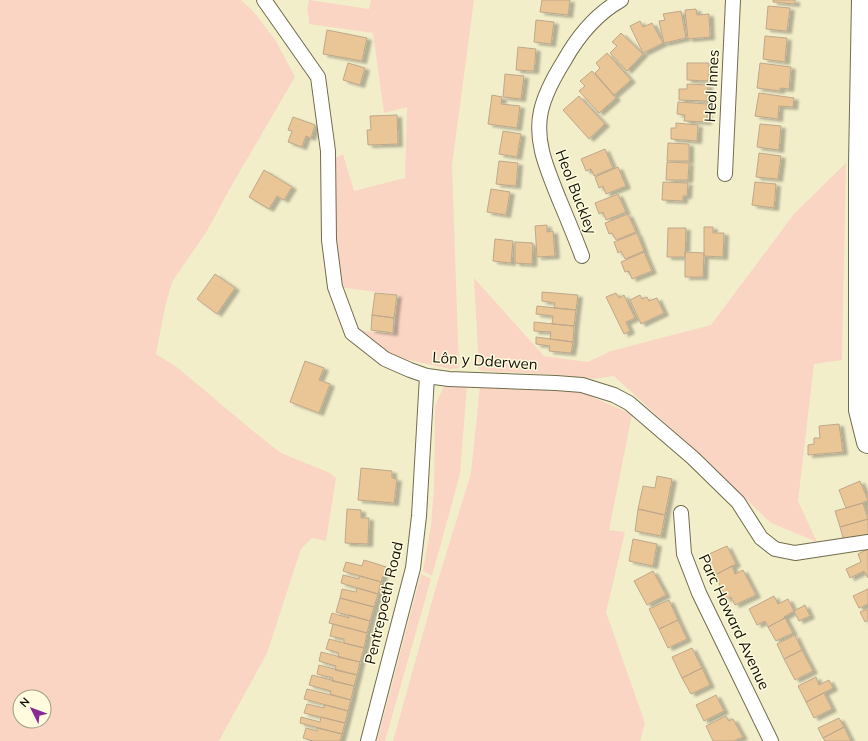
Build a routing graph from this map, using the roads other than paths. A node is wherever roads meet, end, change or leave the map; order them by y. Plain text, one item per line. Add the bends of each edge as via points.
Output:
1 (265, 0) edge
2 (733, 0) edge
3 (863, 0) edge
4 (613, 2) edge
5 (725, 174) dead end
6 (582, 256) dead end
7 (427, 376) junction
8 (868, 442) edge
9 (681, 513) dead end
10 (868, 542) edge
11 (368, 741) edge
12 (771, 741) edge

1 - 7 street, Lôn y Dderwen via 318,77 328,151 329,240 335,288 352,333 385,358
2 - 5 street, Heol Innes
3 - 8 main road via 860,410
4 - 6 street, Heol Buckley via 586,28 567,55 550,86 541,112 539,139 544,161
7 - 10 street, Lôn y Dderwen via 582,385 614,395 629,403 693,458 738,502 761,538 775,549 795,552
7 - 11 street, Pentrepoeth Road via 419,516 413,568
9 - 12 street, Parc Howard Avenue via 684,554 699,593

